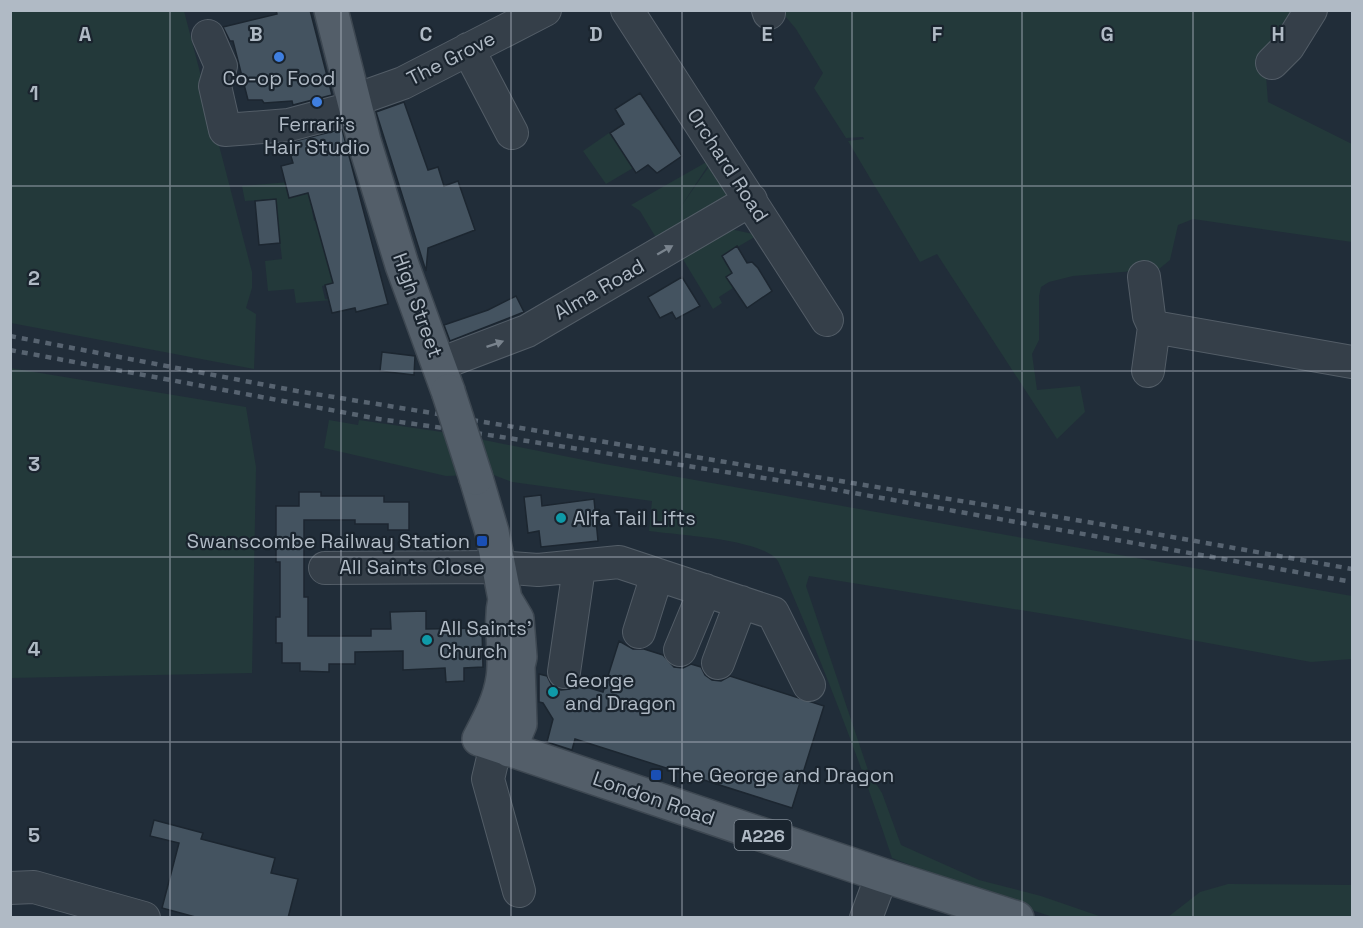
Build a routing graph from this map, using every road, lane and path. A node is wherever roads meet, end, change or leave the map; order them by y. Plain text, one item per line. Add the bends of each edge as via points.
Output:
1 (331, 10) edge
2 (545, 10) edge
3 (627, 10) edge
4 (1311, 10) edge
5 (208, 36) dead end
6 (468, 49) junction
7 (1272, 63) dead end
8 (355, 103) junction
9 (512, 133) dead end
10 (751, 200) junction
11 (1144, 277) dead end
12 (827, 320) dead end
13 (1154, 327) junction
14 (1353, 362) edge
15 (1148, 371) dead end
16 (444, 377) junction
17 (325, 568) dead end
18 (579, 568) junction
19 (657, 575) junction
20 (502, 583) junction
21 (705, 590) junction
22 (741, 602) junction
23 (639, 632) dead end
24 (680, 650) dead end
25 (718, 663) dead end
26 (564, 672) dead end
27 (809, 685) dead end
28 (504, 748) junction
29 (882, 875) junction
30 (10, 888) edge
31 (519, 891) dead end
32 (143, 917) edge
33 (866, 918) edge
34 (1017, 918) edge

1 - 8 main road, High Street
2 - 6 street, The Grove
3 - 10 street, Orchard Road
4 - 7 street via 1288,47
5 - 8 street, The Grove via 220,66 215,86 225,130 289,125
6 - 8 street, The Grove
6 - 9 street
8 - 16 main road, High Street via 402,265
10 - 12 street, Orchard Road
16 -> 10 street, Alma Road
11 - 13 street
13 - 14 street
13 - 15 street
16 - 20 main road, High Street, bridge via 489,519
17 - 20 street, All Saints Close
18 - 19 street, All Saints Close via 619,562
18 - 20 street, All Saints Close via 538,570
18 - 26 street
19 - 21 street, All Saints Close
19 - 23 street
20 - 28 main road, High Street via 504,661 495,707
20 - 28 main road, High Street via 517,619 520,657 527,667
21 - 22 street, All Saints Close
21 - 24 street
22 - 25 street
22 - 27 street, All Saints Close via 773,613
28 - 29 main road, London Road / A226
28 - 31 street via 488,779
29 - 33 street
29 - 34 main road, London Road / A226
30 - 32 street via 34,887

